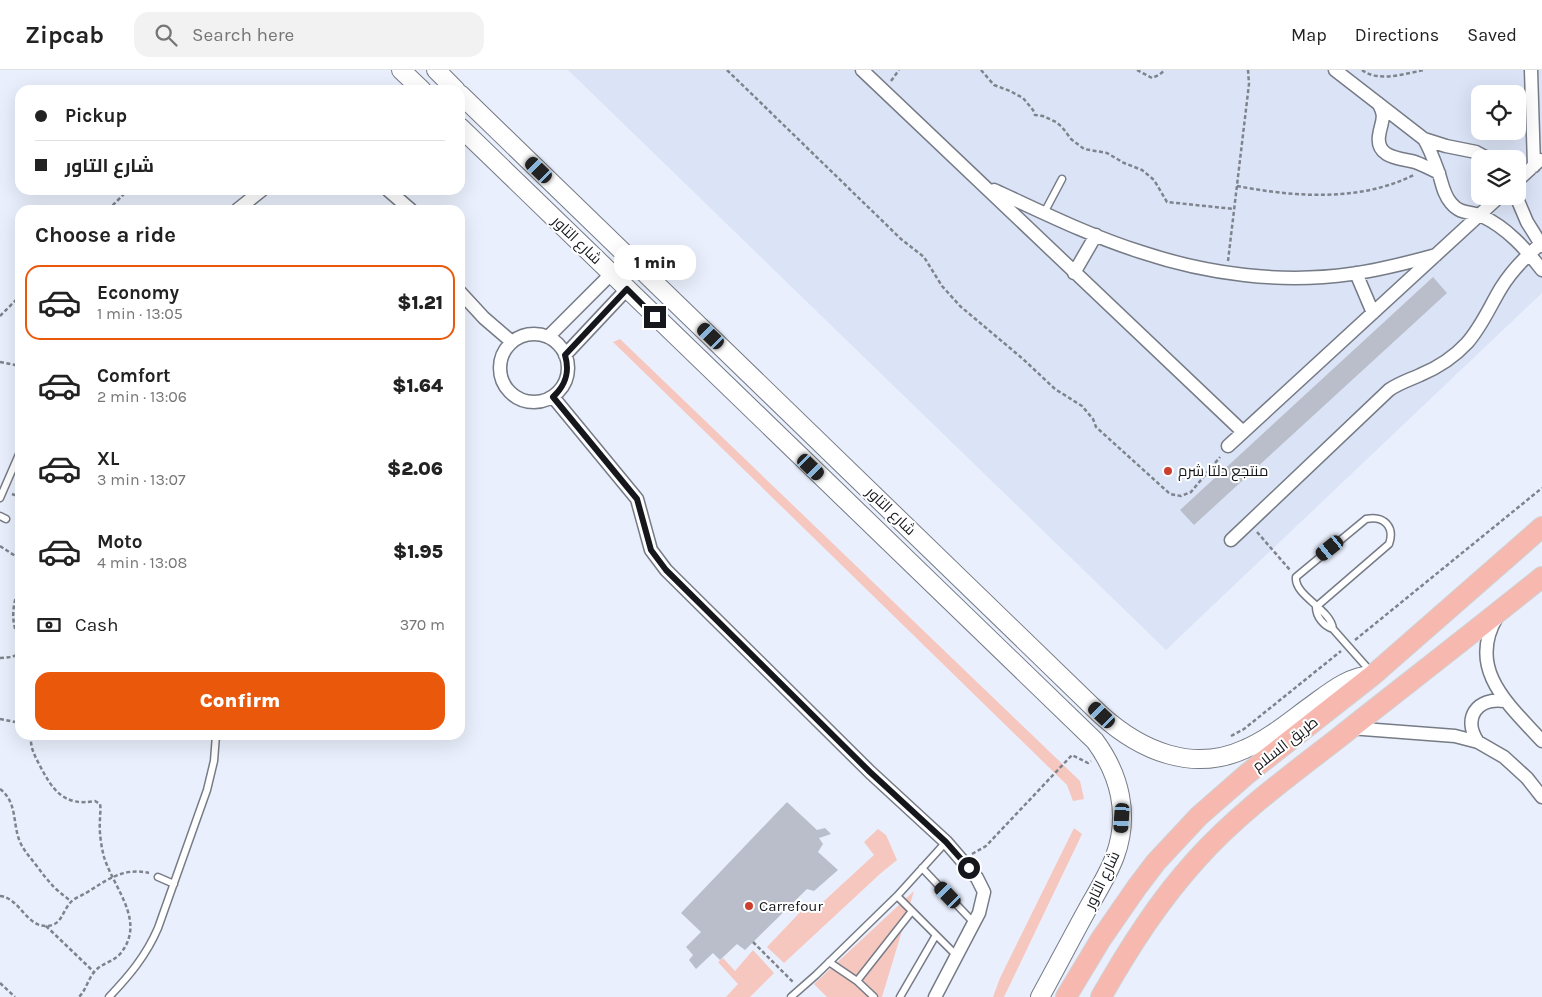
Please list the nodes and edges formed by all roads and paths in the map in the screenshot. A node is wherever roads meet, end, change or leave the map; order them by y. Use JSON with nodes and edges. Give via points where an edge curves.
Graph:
{"nodes":[{"id":1,"x":401,"y":70,"type":"edge"},
{"id":2,"x":436,"y":70,"type":"edge"},
{"id":3,"x":728,"y":70,"type":"edge"},
{"id":4,"x":862,"y":70,"type":"edge"},
{"id":5,"x":980,"y":70,"type":"edge"},
{"id":6,"x":1137,"y":70,"type":"edge"},
{"id":7,"x":1165,"y":70,"type":"edge"},
{"id":8,"x":1248,"y":70,"type":"edge"},
{"id":9,"x":1335,"y":70,"type":"edge"},
{"id":10,"x":1362,"y":70,"type":"edge"},
{"id":11,"x":1425,"y":70,"type":"edge"},
{"id":12,"x":1531,"y":70,"type":"edge"},
{"id":13,"x":417,"y":85,"type":"edge"},
{"id":14,"x":451,"y":85,"type":"edge"},
{"id":15,"x":465,"y":99,"type":"edge"},
{"id":16,"x":1377,"y":103,"type":"junction"},
{"id":17,"x":482,"y":115,"type":"junction"},
{"id":18,"x":465,"y":127,"type":"edge"},
{"id":19,"x":465,"y":132,"type":"edge"},
{"id":20,"x":1424,"y":139,"type":"junction"},
{"id":21,"x":1471,"y":151,"type":"edge"},
{"id":22,"x":1538,"y":162,"type":"edge"},
{"id":23,"x":1434,"y":170,"type":"junction"},
{"id":24,"x":1526,"y":173,"type":"edge"},
{"id":25,"x":1062,"y":179,"type":"dead end"},
{"id":26,"x":985,"y":186,"type":"junction"},
{"id":27,"x":1237,"y":186,"type":"junction"},
{"id":28,"x":123,"y":195,"type":"edge"},
{"id":29,"x":256,"y":195,"type":"edge"},
{"id":30,"x":394,"y":195,"type":"edge"},
{"id":31,"x":113,"y":205,"type":"edge"},
{"id":32,"x":243,"y":205,"type":"edge"},
{"id":33,"x":405,"y":205,"type":"edge"},
{"id":34,"x":1491,"y":205,"type":"edge"},
{"id":35,"x":1520,"y":205,"type":"edge"},
{"id":36,"x":1234,"y":209,"type":"junction"},
{"id":37,"x":1044,"y":213,"type":"junction"},
{"id":38,"x":1480,"y":215,"type":"junction"},
{"id":39,"x":1096,"y":235,"type":"junction"},
{"id":40,"x":1541,"y":244,"type":"edge"},
{"id":41,"x":1529,"y":254,"type":"junction"},
{"id":42,"x":1436,"y":255,"type":"junction"},
{"id":43,"x":1542,"y":270,"type":"edge"},
{"id":44,"x":1074,"y":273,"type":"junction"},
{"id":45,"x":1227,"y":273,"type":"junction"},
{"id":46,"x":1356,"y":273,"type":"junction"},
{"id":47,"x":612,"y":274,"type":"junction"},
{"id":48,"x":627,"y":289,"type":"junction"},
{"id":49,"x":465,"y":298,"type":"edge"},
{"id":50,"x":15,"y":301,"type":"edge"},
{"id":51,"x":1373,"y":313,"type":"junction"},
{"id":52,"x":0,"y":316,"type":"edge"},
{"id":53,"x":548,"y":337,"type":"junction"},
{"id":54,"x":512,"y":342,"type":"junction"},
{"id":55,"x":565,"y":355,"type":"junction"},
{"id":56,"x":0,"y":362,"type":"edge"},
{"id":57,"x":15,"y":365,"type":"edge"},
{"id":58,"x":553,"y":397,"type":"junction"},
{"id":59,"x":1243,"y":432,"type":"junction"},
{"id":60,"x":1228,"y":446,"type":"joint"},
{"id":61,"x":15,"y":464,"type":"edge"},
{"id":62,"x":1542,"y":488,"type":"edge"},
{"id":63,"x":0,"y":498,"type":"edge"},
{"id":64,"x":1249,"y":522,"type":"junction"},
{"id":65,"x":1542,"y":526,"type":"edge"},
{"id":66,"x":1231,"y":540,"type":"dead end"},
{"id":67,"x":0,"y":546,"type":"edge"},
{"id":68,"x":15,"y":556,"type":"edge"},
{"id":69,"x":1296,"y":576,"type":"junction"},
{"id":70,"x":1542,"y":577,"type":"edge"},
{"id":71,"x":15,"y":598,"type":"edge"},
{"id":72,"x":1316,"y":607,"type":"junction"},
{"id":73,"x":1501,"y":610,"type":"junction"},
{"id":74,"x":15,"y":625,"type":"edge"},
{"id":75,"x":1348,"y":646,"type":"junction"},
{"id":76,"x":15,"y":656,"type":"edge"},
{"id":77,"x":0,"y":658,"type":"edge"},
{"id":78,"x":1374,"y":675,"type":"junction"},
{"id":79,"x":1082,"y":696,"type":"junction"},
{"id":80,"x":1505,"y":701,"type":"junction"},
{"id":81,"x":1066,"y":713,"type":"junction"},
{"id":82,"x":0,"y":719,"type":"edge"},
{"id":83,"x":15,"y":722,"type":"edge"},
{"id":84,"x":1350,"y":728,"type":"junction"},
{"id":85,"x":1230,"y":736,"type":"dead end"},
{"id":86,"x":30,"y":740,"type":"edge"},
{"id":87,"x":216,"y":740,"type":"edge"},
{"id":88,"x":1542,"y":741,"type":"edge"},
{"id":89,"x":1478,"y":742,"type":"junction"},
{"id":90,"x":1103,"y":753,"type":"junction"},
{"id":91,"x":0,"y":789,"type":"edge"},
{"id":92,"x":1542,"y":797,"type":"edge"},
{"id":93,"x":946,"y":842,"type":"junction"},
{"id":94,"x":962,"y":860,"type":"junction"},
{"id":95,"x":922,"y":868,"type":"junction"},
{"id":96,"x":112,"y":876,"type":"junction"},
{"id":97,"x":158,"y":877,"type":"joint"},
{"id":98,"x":174,"y":884,"type":"junction"},
{"id":99,"x":0,"y":896,"type":"edge"},
{"id":100,"x":897,"y":896,"type":"junction"},
{"id":101,"x":71,"y":902,"type":"junction"},
{"id":102,"x":912,"y":911,"type":"junction"},
{"id":103,"x":974,"y":922,"type":"junction"},
{"id":104,"x":46,"y":926,"type":"junction"},
{"id":105,"x":936,"y":935,"type":"junction"},
{"id":106,"x":753,"y":942,"type":"dead end"},
{"id":107,"x":957,"y":956,"type":"junction"},
{"id":108,"x":830,"y":962,"type":"junction"},
{"id":109,"x":94,"y":972,"type":"junction"},
{"id":110,"x":857,"y":981,"type":"junction"},
{"id":111,"x":0,"y":983,"type":"edge"},
{"id":112,"x":799,"y":988,"type":"junction"},
{"id":113,"x":15,"y":997,"type":"edge"},
{"id":114,"x":79,"y":997,"type":"edge"},
{"id":115,"x":109,"y":997,"type":"edge"},
{"id":116,"x":791,"y":997,"type":"edge"},
{"id":117,"x":874,"y":997,"type":"edge"},
{"id":118,"x":900,"y":997,"type":"edge"},
{"id":119,"x":935,"y":997,"type":"edge"},
{"id":120,"x":1040,"y":997,"type":"edge"},
{"id":121,"x":1066,"y":997,"type":"edge"},
{"id":122,"x":1101,"y":997,"type":"edge"}],
"edges":[{"from":1,"to":13,"type":"main road"},
{"from":2,"to":14,"type":"main road"},
{"from":3,"to":60,"type":"path","via":[[901,239],[924,257],[942,286],[960,306],[1055,389],[1082,406],[1096,426],[1170,494],[1181,496],[1191,492]]},
{"from":4,"to":26,"type":"street"},
{"from":5,"to":36,"type":"path","via":[[994,85],[1023,98],[1035,115],[1056,122],[1077,145],[1107,152],[1142,170],[1154,180],[1167,202]]},
{"from":6,"to":7,"type":"path","via":[[1152,78]]},
{"from":8,"to":27,"type":"path"},
{"from":9,"to":16,"type":"street"},
{"from":10,"to":11,"type":"path","via":[[1377,77]]},
{"from":12,"to":22,"type":"street"},
{"from":15,"to":17,"type":"main road","name":"شارع التاور"},
{"from":16,"to":20,"type":"street"},
{"from":16,"to":23,"type":"street","via":[[1383,114],[1378,136],[1383,151],[1393,158],[1416,162]]},
{"from":17,"to":18,"type":"main road"},
{"from":17,"to":79,"type":"main road","name":"شارع التاور"},
{"from":19,"to":47,"type":"main road","name":"شارع التاور"},
{"from":20,"to":21,"type":"street"},
{"from":20,"to":23,"type":"street"},
{"from":22,"to":24,"type":"street"},
{"from":23,"to":27,"type":"path","via":[[1376,189],[1334,195]]},
{"from":23,"to":38,"type":"street","via":[[1451,203],[1463,212]]},
{"from":25,"to":37,"type":"lane"},
{"from":26,"to":37,"type":"street"},
{"from":26,"to":44,"type":"street"},
{"from":27,"to":36,"type":"path"},
{"from":28,"to":31,"type":"path"},
{"from":29,"to":32,"type":"street"},
{"from":30,"to":33,"type":"street"},
{"from":34,"to":38,"type":"street"},
{"from":35,"to":40,"type":"street"},
{"from":36,"to":45,"type":"path"},
{"from":37,"to":39,"type":"street"},
{"from":38,"to":41,"type":"street","via":[[1507,232]]},
{"from":38,"to":42,"type":"street"},
{"from":39,"to":44,"type":"street"},
{"from":39,"to":45,"type":"street","via":[[1167,260]]},
{"from":40,"to":41,"type":"street"},
{"from":41,"to":43,"type":"street"},
{"from":41,"to":64,"type":"street","via":[[1509,276],[1466,344],[1444,362],[1389,390]]},
{"from":42,"to":46,"type":"street"},
{"from":42,"to":51,"type":"street"},
{"from":44,"to":59,"type":"street"},
{"from":45,"to":46,"type":"street","via":[[1286,277]]},
{"from":46,"to":51,"type":"street"},
{"from":47,"to":48,"type":"main road","name":"شارع التاور"},
{"from":47,"to":53,"type":"street"},
{"from":48,"to":55,"type":"street"},
{"from":48,"to":81,"type":"main road","name":"شارع التاور"},
{"from":49,"to":54,"type":"street"},
{"from":50,"to":52,"type":"path"},
{"from":51,"to":59,"type":"street"},
{"from":53,"to":54,"type":"street","via":[[529,335]]},
{"from":53,"to":55,"type":"street"},
{"from":54,"to":58,"type":"street","via":[[501,361],[504,384],[525,400],[542,401]]},
{"from":55,"to":58,"type":"street","via":[[568,364],[566,381]]},
{"from":56,"to":57,"type":"path"},
{"from":58,"to":93,"type":"street","via":[[637,499],[651,550],[666,570],[864,766]]},
{"from":59,"to":60,"type":"street"},
{"from":61,"to":63,"type":"lane"},
{"from":62,"to":75,"type":"path"},
{"from":64,"to":66,"type":"street"},
{"from":64,"to":69,"type":"path"},
{"from":65,"to":78,"type":"main road","name":"طريق السلام"},
{"from":67,"to":68,"type":"path"},
{"from":69,"to":72,"type":"lane","via":[[1296,584]]},
{"from":69,"to":72,"type":"lane","via":[[1366,519],[1374,517],[1387,523],[1391,530],[1389,544]]},
{"from":70,"to":73,"type":"main road","name":"طريق السلام"},
{"from":71,"to":74,"type":"path"},
{"from":72,"to":75,"type":"lane","via":[[1318,617]]},
{"from":73,"to":80,"type":"street","via":[[1488,639],[1487,656],[1495,687]]},
{"from":73,"to":84,"type":"main road","name":"طريق السلام"},
{"from":75,"to":78,"type":"lane"},
{"from":75,"to":85,"type":"path","via":[[1244,729]]},
{"from":76,"to":77,"type":"path"},
{"from":78,"to":79,"type":"main road","name":"شارع التاور","via":[[1356,677],[1341,684],[1246,749],[1203,760],[1168,754],[1126,735]]},
{"from":78,"to":121,"type":"main road","name":"طريق السلام","via":[[1247,774],[1177,838],[1118,912]]},
{"from":79,"to":81,"type":"main road"},
{"from":80,"to":88,"type":"street"},
{"from":80,"to":89,"type":"street","via":[[1495,699],[1478,707],[1471,724],[1472,734]]},
{"from":81,"to":90,"type":"main road","name":"شارع التاور"},
{"from":82,"to":83,"type":"path"},
{"from":84,"to":89,"type":"street","via":[[1455,736]]},
{"from":84,"to":122,"type":"main road","name":"طريق السلام","via":[[1251,807],[1197,859],[1141,930]]},
{"from":86,"to":96,"type":"path","via":[[30,745],[53,789],[71,800],[100,804],[101,844]]},
{"from":87,"to":98,"type":"lane","via":[[207,790]]},
{"from":89,"to":92,"type":"street","via":[[1504,757]]},
{"from":90,"to":94,"type":"path","via":[[1088,763],[1072,755],[986,846]]},
{"from":90,"to":120,"type":"main road","name":"شارع التاور","via":[[1120,791],[1122,818],[1119,844],[1109,869]]},
{"from":91,"to":101,"type":"path","via":[[13,806],[17,834],[25,852],[50,885]]},
{"from":93,"to":94,"type":"street"},
{"from":93,"to":95,"type":"lane"},
{"from":94,"to":103,"type":"street","via":[[984,892]]},
{"from":95,"to":100,"type":"lane"},
{"from":95,"to":103,"type":"lane"},
{"from":96,"to":97,"type":"path","via":[[132,871]]},
{"from":96,"to":101,"type":"path"},
{"from":96,"to":109,"type":"path","via":[[129,911],[131,928],[126,945],[114,959]]},
{"from":97,"to":98,"type":"lane"},
{"from":98,"to":115,"type":"lane","via":[[145,955]]},
{"from":99,"to":104,"type":"path","via":[[11,899],[32,920]]},
{"from":100,"to":102,"type":"lane"},
{"from":100,"to":108,"type":"lane"},
{"from":101,"to":104,"type":"path","via":[[58,922]]},
{"from":102,"to":105,"type":"lane"},
{"from":102,"to":110,"type":"lane"},
{"from":103,"to":107,"type":"street"},
{"from":104,"to":109,"type":"path"},
{"from":105,"to":107,"type":"lane"},
{"from":105,"to":118,"type":"lane"},
{"from":106,"to":112,"type":"path"},
{"from":107,"to":119,"type":"street"},
{"from":108,"to":110,"type":"lane"},
{"from":108,"to":112,"type":"lane"},
{"from":109,"to":114,"type":"path"},
{"from":110,"to":117,"type":"lane"},
{"from":111,"to":113,"type":"path"},
{"from":112,"to":116,"type":"lane"}]}
